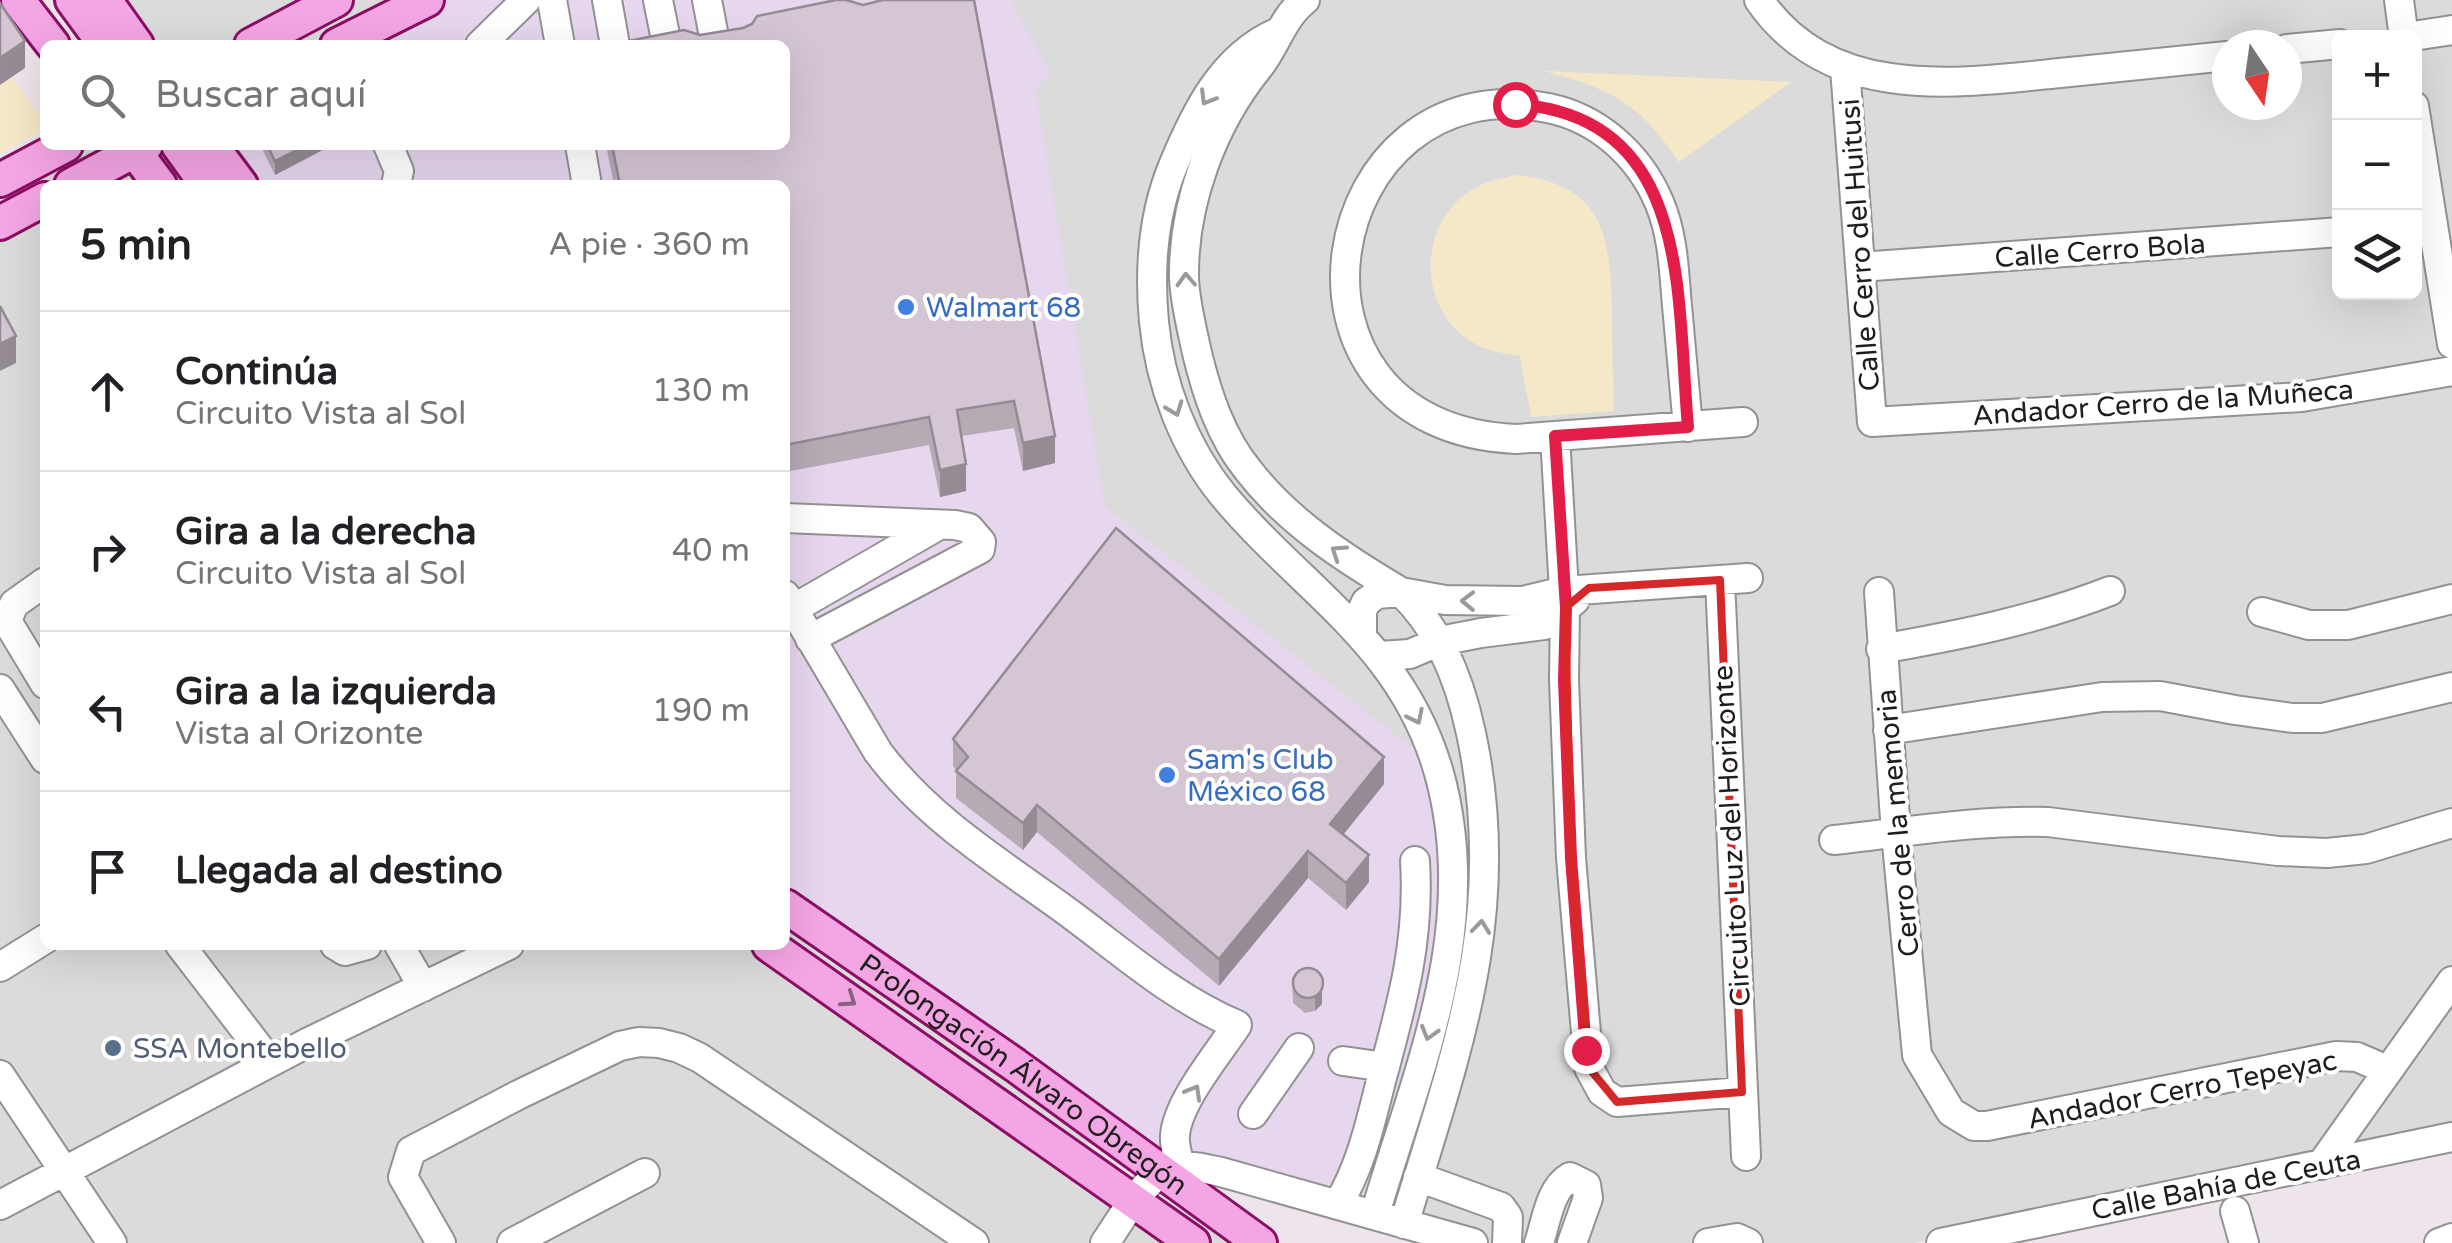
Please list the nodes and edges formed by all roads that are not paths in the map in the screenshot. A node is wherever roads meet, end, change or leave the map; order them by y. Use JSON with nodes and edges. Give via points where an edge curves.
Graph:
{"nodes":[{"id":1,"x":18,"y":0,"type":"edge"},
{"id":2,"x":44,"y":0,"type":"edge"},
{"id":3,"x":72,"y":0,"type":"edge"},
{"id":4,"x":104,"y":0,"type":"edge"},
{"id":5,"x":336,"y":0,"type":"edge"},
{"id":6,"x":427,"y":0,"type":"edge"},
{"id":7,"x":526,"y":0,"type":"edge"},
{"id":8,"x":552,"y":0,"type":"edge"},
{"id":9,"x":606,"y":0,"type":"edge"},
{"id":10,"x":658,"y":0,"type":"edge"},
{"id":11,"x":707,"y":0,"type":"edge"},
{"id":12,"x":1305,"y":0,"type":"edge"},
{"id":13,"x":1759,"y":0,"type":"edge"},
{"id":14,"x":2398,"y":0,"type":"edge"},
{"id":15,"x":2402,"y":30,"type":"edge"},
{"id":16,"x":2452,"y":30,"type":"edge"},
{"id":17,"x":1276,"y":33,"type":"junction"},
{"id":18,"x":2422,"y":34,"type":"edge"},
{"id":19,"x":49,"y":40,"type":"edge"},
{"id":20,"x":74,"y":40,"type":"edge"},
{"id":21,"x":129,"y":40,"type":"edge"},
{"id":22,"x":129,"y":40,"type":"edge"},
{"id":23,"x":260,"y":40,"type":"edge"},
{"id":24,"x":346,"y":40,"type":"edge"},
{"id":25,"x":485,"y":40,"type":"edge"},
{"id":26,"x":559,"y":40,"type":"edge"},
{"id":27,"x":614,"y":40,"type":"edge"},
{"id":28,"x":666,"y":40,"type":"edge"},
{"id":29,"x":717,"y":40,"type":"edge"},
{"id":30,"x":2332,"y":45,"type":"edge"},
{"id":31,"x":2302,"y":48,"type":"edge"},
{"id":32,"x":2212,"y":57,"type":"edge"},
{"id":33,"x":1846,"y":68,"type":"junction"},
{"id":34,"x":2415,"y":120,"type":"edge"},
{"id":35,"x":55,"y":150,"type":"edge"},
{"id":36,"x":134,"y":150,"type":"edge"},
{"id":37,"x":143,"y":150,"type":"edge"},
{"id":38,"x":145,"y":150,"type":"edge"},
{"id":39,"x":182,"y":150,"type":"edge"},
{"id":40,"x":215,"y":150,"type":"edge"},
{"id":41,"x":240,"y":150,"type":"edge"},
{"id":42,"x":390,"y":150,"type":"edge"},
{"id":43,"x":581,"y":150,"type":"edge"},
{"id":44,"x":0,"y":180,"type":"edge"},
{"id":45,"x":79,"y":180,"type":"edge"},
{"id":46,"x":158,"y":180,"type":"edge"},
{"id":47,"x":175,"y":180,"type":"edge"},
{"id":48,"x":203,"y":180,"type":"edge"},
{"id":49,"x":238,"y":180,"type":"edge"},
{"id":50,"x":242,"y":180,"type":"edge"},
{"id":51,"x":397,"y":180,"type":"edge"},
{"id":52,"x":586,"y":180,"type":"edge"},
{"id":53,"x":40,"y":201,"type":"edge"},
{"id":54,"x":0,"y":223,"type":"edge"},
{"id":55,"x":2423,"y":225,"type":"edge"},
{"id":56,"x":2332,"y":233,"type":"edge"},
{"id":57,"x":1860,"y":267,"type":"junction"},
{"id":58,"x":2452,"y":344,"type":"edge"},
{"id":59,"x":2452,"y":371,"type":"edge"},
{"id":60,"x":1742,"y":422,"type":"dead end"},
{"id":61,"x":1872,"y":422,"type":"joint"},
{"id":62,"x":1688,"y":427,"type":"junction"},
{"id":63,"x":1555,"y":436,"type":"junction"},
{"id":64,"x":790,"y":518,"type":"edge"},
{"id":65,"x":940,"y":524,"type":"junction"},
{"id":66,"x":1748,"y":578,"type":"dead end"},
{"id":67,"x":1720,"y":580,"type":"junction"},
{"id":68,"x":40,"y":591,"type":"edge"},
{"id":69,"x":2110,"y":591,"type":"dead end"},
{"id":70,"x":1402,"y":592,"type":"junction"},
{"id":71,"x":1879,"y":592,"type":"dead end"},
{"id":72,"x":1573,"y":596,"type":"junction"},
{"id":73,"x":2452,"y":599,"type":"edge"},
{"id":74,"x":790,"y":601,"type":"edge"},
{"id":75,"x":790,"y":604,"type":"edge"},
{"id":76,"x":2262,"y":612,"type":"dead end"},
{"id":77,"x":810,"y":639,"type":"junction"},
{"id":78,"x":1440,"y":642,"type":"junction"},
{"id":79,"x":1371,"y":646,"type":"junction"},
{"id":80,"x":1881,"y":650,"type":"junction"},
{"id":81,"x":40,"y":676,"type":"edge"},
{"id":82,"x":2452,"y":687,"type":"edge"},
{"id":83,"x":0,"y":690,"type":"edge"},
{"id":84,"x":1888,"y":730,"type":"junction"},
{"id":85,"x":40,"y":751,"type":"edge"},
{"id":86,"x":2452,"y":822,"type":"edge"},
{"id":87,"x":1896,"y":833,"type":"junction"},
{"id":88,"x":1834,"y":840,"type":"dead end"},
{"id":89,"x":1415,"y":861,"type":"dead end"},
{"id":90,"x":790,"y":909,"type":"edge"},
{"id":91,"x":40,"y":941,"type":"edge"},
{"id":92,"x":184,"y":950,"type":"edge"},
{"id":93,"x":402,"y":950,"type":"edge"},
{"id":94,"x":500,"y":950,"type":"edge"},
{"id":95,"x":776,"y":950,"type":"edge"},
{"id":96,"x":0,"y":967,"type":"edge"},
{"id":97,"x":2452,"y":981,"type":"edge"},
{"id":98,"x":423,"y":987,"type":"junction"},
{"id":99,"x":1299,"y":1048,"type":"dead end"},
{"id":100,"x":1343,"y":1061,"type":"dead end"},
{"id":101,"x":270,"y":1062,"type":"junction"},
{"id":102,"x":1385,"y":1067,"type":"junction"},
{"id":103,"x":2387,"y":1070,"type":"junction"},
{"id":104,"x":0,"y":1075,"type":"edge"},
{"id":105,"x":1742,"y":1092,"type":"junction"},
{"id":106,"x":1252,"y":1114,"type":"dead end"},
{"id":107,"x":1974,"y":1126,"type":"joint"},
{"id":108,"x":2452,"y":1137,"type":"edge"},
{"id":109,"x":1746,"y":1156,"type":"dead end"},
{"id":110,"x":2320,"y":1165,"type":"junction"},
{"id":111,"x":1171,"y":1169,"type":"junction"},
{"id":112,"x":64,"y":1171,"type":"junction"},
{"id":113,"x":644,"y":1173,"type":"dead end"},
{"id":114,"x":1418,"y":1177,"type":"junction"},
{"id":115,"x":1134,"y":1202,"type":"junction"},
{"id":116,"x":0,"y":1204,"type":"edge"},
{"id":117,"x":1338,"y":1204,"type":"junction"},
{"id":118,"x":2235,"y":1210,"type":"dead end"},
{"id":119,"x":1376,"y":1214,"type":"junction"},
{"id":120,"x":1404,"y":1224,"type":"junction"},
{"id":121,"x":2011,"y":1236,"type":"edge"},
{"id":122,"x":2452,"y":1238,"type":"edge"},
{"id":123,"x":112,"y":1243,"type":"edge"},
{"id":124,"x":442,"y":1243,"type":"edge"},
{"id":125,"x":512,"y":1243,"type":"edge"},
{"id":126,"x":974,"y":1243,"type":"edge"},
{"id":127,"x":1105,"y":1243,"type":"edge"},
{"id":128,"x":1193,"y":1243,"type":"edge"},
{"id":129,"x":1260,"y":1243,"type":"edge"},
{"id":130,"x":1473,"y":1243,"type":"edge"},
{"id":131,"x":1507,"y":1243,"type":"edge"},
{"id":132,"x":1539,"y":1243,"type":"edge"},
{"id":133,"x":1572,"y":1243,"type":"edge"},
{"id":134,"x":1708,"y":1243,"type":"edge"},
{"id":135,"x":1748,"y":1243,"type":"edge"},
{"id":136,"x":1941,"y":1243,"type":"edge"},
{"id":137,"x":2244,"y":1243,"type":"edge"},
{"id":138,"x":2439,"y":1243,"type":"edge"}],
"edges":[{"from":1,"to":19,"type":"main road"},
{"from":2,"to":20,"type":"main road"},
{"from":3,"to":21,"type":"main road"},
{"from":4,"to":22,"type":"main road"},
{"from":5,"to":23,"type":"main road"},
{"from":6,"to":24,"type":"main road"},
{"from":7,"to":25,"type":"street"},
{"from":8,"to":26,"type":"street"},
{"from":9,"to":27,"type":"street"},
{"from":10,"to":28,"type":"street"},
{"from":11,"to":29,"type":"street"},
{"from":12,"to":17,"type":"street"},
{"from":13,"to":33,"type":"street","via":[[1812,50]]},
{"from":14,"to":15,"type":"street"},
{"from":16,"to":18,"type":"street"},
{"from":70,"to":17,"type":"street","one_way":true,"via":[[1309,532],[1248,470],[1212,406],[1192,328],[1184,281],[1198,182],[1224,120]]},
{"from":17,"to":79,"type":"street","one_way":true,"via":[[1251,44],[1219,79],[1174,164],[1151,253],[1156,336],[1166,386],[1204,470]]},
{"from":30,"to":31,"type":"street"},
{"from":32,"to":33,"type":"street","via":[[1946,82],[1891,80]]},
{"from":33,"to":57,"type":"street","name":"Calle Cerro del Huitusi"},
{"from":34,"to":55,"type":"street"},
{"from":35,"to":44,"type":"main road"},
{"from":36,"to":45,"type":"main road"},
{"from":37,"to":46,"type":"main road"},
{"from":38,"to":47,"type":"main road"},
{"from":39,"to":48,"type":"main road"},
{"from":40,"to":49,"type":"main road"},
{"from":41,"to":50,"type":"main road"},
{"from":42,"to":51,"type":"street"},
{"from":43,"to":52,"type":"street"},
{"from":53,"to":54,"type":"main road"},
{"from":55,"to":58,"type":"street"},
{"from":56,"to":57,"type":"street","name":"Calle Cerro Bola"},
{"from":57,"to":61,"type":"street","name":"Calle Cerro del Huitusi"},
{"from":59,"to":61,"type":"street","name":"Andador Cerro de la Muñeca","via":[[2302,397]]},
{"from":60,"to":62,"type":"street"},
{"from":62,"to":63,"type":"street"},
{"from":62,"to":63,"type":"street","via":[[1670,238],[1640,166],[1598,128],[1561,110],[1474,107],[1422,130],[1373,180],[1345,247],[1348,313],[1376,373],[1428,418],[1467,435]]},
{"from":63,"to":72,"type":"street"},
{"from":64,"to":65,"type":"street"},
{"from":65,"to":74,"type":"street"},
{"from":65,"to":77,"type":"street","via":[[969,528],[980,549]]},
{"from":66,"to":67,"type":"street"},
{"from":67,"to":72,"type":"street"},
{"from":67,"to":105,"type":"street","name":"Circuito Luz del Horizonte"},
{"from":68,"to":81,"type":"street","via":[[14,604],[7,621]]},
{"from":69,"to":80,"type":"street","via":[[1982,632]]},
{"from":72,"to":70,"type":"street","one_way":true,"via":[[1523,602]]},
{"from":70,"to":78,"type":"street"},
{"from":70,"to":79,"type":"street","via":[[1366,602]]},
{"from":71,"to":80,"type":"street","name":"Cerro de la memoria"},
{"from":72,"to":78,"type":"street","via":[[1544,625]]},
{"from":72,"to":105,"type":"street","via":[[1564,680],[1589,1068],[1602,1092],[1617,1102]]},
{"from":73,"to":76,"type":"street","via":[[2348,625],[2309,625]]},
{"from":75,"to":77,"type":"street"},
{"from":111,"to":77,"type":"street","one_way":true,"via":[[1178,1122],[1237,1025],[1151,976],[932,811],[878,752]]},
{"from":78,"to":79,"type":"street","via":[[1410,654]]},
{"from":114,"to":78,"type":"street","one_way":true,"via":[[1474,978],[1486,884],[1476,756]]},
{"from":79,"to":119,"type":"street","one_way":true,"via":[[1406,696],[1438,768],[1456,876],[1446,970]]},
{"from":80,"to":84,"type":"street","name":"Cerro de la memoria"},
{"from":82,"to":84,"type":"street","via":[[2322,718],[2160,696],[2102,697]]},
{"from":83,"to":85,"type":"street"},
{"from":84,"to":87,"type":"street","name":"Cerro de la memoria"},
{"from":86,"to":87,"type":"street","via":[[2366,849],[2327,853],[2048,822]]},
{"from":87,"to":88,"type":"street"},
{"from":87,"to":107,"type":"street","name":"Cerro de la memoria","via":[[1917,1055],[1942,1103]]},
{"from":89,"to":102,"type":"street","via":[[1415,940]]},
{"from":90,"to":111,"type":"main road","name":"Prolongación Álvaro Obregón"},
{"from":91,"to":96,"type":"street"},
{"from":92,"to":101,"type":"street"},
{"from":93,"to":98,"type":"street"},
{"from":94,"to":98,"type":"street"},
{"from":95,"to":115,"type":"main road","name":"Prolongación Álvaro Obregón","one_way":true},
{"from":97,"to":103,"type":"street"},
{"from":98,"to":101,"type":"street"},
{"from":99,"to":106,"type":"street"},
{"from":100,"to":102,"type":"street"},
{"from":101,"to":112,"type":"street"},
{"from":102,"to":117,"type":"street","via":[[1360,1157]]},
{"from":103,"to":107,"type":"street","name":"Andador Cerro Tepeyac","via":[[2336,1056]]},
{"from":103,"to":110,"type":"street"},
{"from":104,"to":112,"type":"street"},
{"from":105,"to":109,"type":"street","name":"Circuito Luz del Horizonte"},
{"from":108,"to":110,"type":"street","name":"Calle Bahía de Ceuta"},
{"from":110,"to":121,"type":"street","name":"Calle Bahía de Ceuta"},
{"from":111,"to":115,"type":"street"},
{"from":111,"to":117,"type":"street","via":[[1221,1172]]},
{"from":111,"to":129,"type":"main road","name":"Prolongación Álvaro Obregón"},
{"from":112,"to":116,"type":"street"},
{"from":112,"to":123,"type":"street"},
{"from":113,"to":125,"type":"street"},
{"from":114,"to":120,"type":"street"},
{"from":114,"to":131,"type":"street","via":[[1501,1207],[1508,1217]]},
{"from":115,"to":127,"type":"street"},
{"from":115,"to":128,"type":"main road","name":"Prolongación Álvaro Obregón"},
{"from":117,"to":119,"type":"street"},
{"from":118,"to":137,"type":"street"},
{"from":119,"to":120,"type":"street"},
{"from":120,"to":130,"type":"street"},
{"from":121,"to":136,"type":"street","name":"Calle Bahía de Ceuta"},
{"from":122,"to":138,"type":"street"},
{"from":124,"to":126,"type":"street","via":[[403,1177],[411,1152],[602,1053],[639,1042],[700,1058]]},
{"from":132,"to":133,"type":"street","via":[[1556,1192],[1570,1176],[1589,1194]]},
{"from":134,"to":135,"type":"street"}]}
